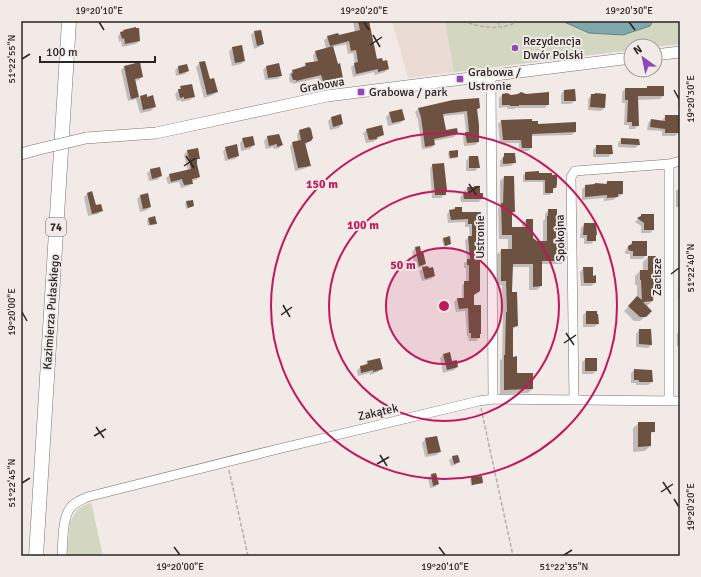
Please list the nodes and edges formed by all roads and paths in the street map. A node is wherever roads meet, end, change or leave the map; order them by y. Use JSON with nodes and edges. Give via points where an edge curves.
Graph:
{"nodes":[{"id":1,"x":69,"y":21,"type":"edge"},
{"id":2,"x":463,"y":21,"type":"edge"},
{"id":3,"x":498,"y":21,"type":"edge"},
{"id":4,"x":519,"y":21,"type":"edge"},
{"id":5,"x":499,"y":27,"type":"junction"},
{"id":6,"x":680,"y":52,"type":"edge"},
{"id":7,"x":663,"y":54,"type":"edge"},
{"id":8,"x":623,"y":59,"type":"edge"},
{"id":9,"x":491,"y":75,"type":"junction"},
{"id":10,"x":21,"y":154,"type":"edge"},
{"id":11,"x":680,"y":161,"type":"edge"},
{"id":12,"x":668,"y":164,"type":"junction"},
{"id":13,"x":493,"y":399,"type":"junction"},
{"id":14,"x":479,"y":400,"type":"junction"},
{"id":15,"x":574,"y":400,"type":"junction"},
{"id":16,"x":669,"y":401,"type":"junction"},
{"id":17,"x":680,"y":401,"type":"edge"},
{"id":18,"x":227,"y":462,"type":"junction"},
{"id":19,"x":36,"y":556,"type":"edge"},
{"id":20,"x":62,"y":556,"type":"edge"},
{"id":21,"x":248,"y":556,"type":"edge"},
{"id":22,"x":513,"y":556,"type":"edge"}],
"edges":[{"from":1,"to":19,"type":"main road","name":"Kazimierza Pułaskiego","number":"74"},
{"from":2,"to":5,"type":"path","via":[[484,28]]},
{"from":3,"to":5,"type":"path"},
{"from":4,"to":5,"type":"path"},
{"from":6,"to":7,"type":"street"},
{"from":8,"to":9,"type":"street","name":"Grabowa"},
{"from":9,"to":10,"type":"street","name":"Grabowa","bridge":true,"via":[[327,96],[148,134],[86,138]]},
{"from":9,"to":13,"type":"street","name":"Ustronie"},
{"from":11,"to":12,"type":"street"},
{"from":12,"to":15,"type":"street","name":"Spokojna","via":[[575,171],[571,177]]},
{"from":12,"to":16,"type":"street","name":"Zacisze"},
{"from":13,"to":14,"type":"street","name":"Zakątek"},
{"from":13,"to":15,"type":"street","name":"Zakątek"},
{"from":14,"to":18,"type":"street","name":"Zakątek"},
{"from":14,"to":22,"type":"path"},
{"from":15,"to":16,"type":"street","name":"Zakątek"},
{"from":16,"to":17,"type":"street","name":"Zakątek"},
{"from":18,"to":20,"type":"street","name":"Zakątek","via":[[87,497],[71,507],[68,512]]},
{"from":18,"to":21,"type":"path"}]}
